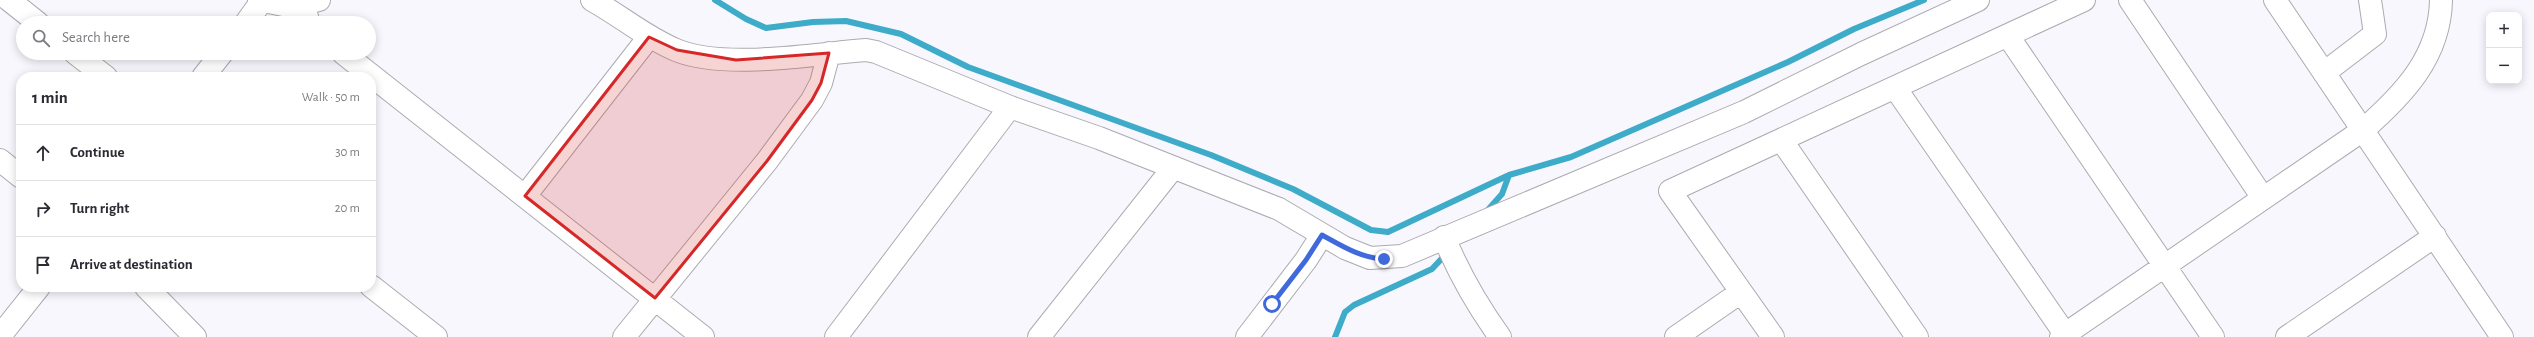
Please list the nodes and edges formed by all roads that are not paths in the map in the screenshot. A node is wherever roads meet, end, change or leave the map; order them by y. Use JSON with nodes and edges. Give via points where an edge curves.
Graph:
{"nodes":[{"id":1,"x":9,"y":0,"type":"edge"},
{"id":2,"x":592,"y":0,"type":"edge"},
{"id":3,"x":1978,"y":0,"type":"edge"},
{"id":4,"x":2084,"y":0,"type":"edge"},
{"id":5,"x":2130,"y":0,"type":"edge"},
{"id":6,"x":2275,"y":0,"type":"edge"},
{"id":7,"x":2370,"y":0,"type":"edge"},
{"id":8,"x":2441,"y":0,"type":"edge"},
{"id":9,"x":260,"y":1,"type":"edge"},
{"id":10,"x":310,"y":9,"type":"edge"},
{"id":11,"x":29,"y":16,"type":"edge"},
{"id":12,"x":250,"y":16,"type":"edge"},
{"id":13,"x":2008,"y":36,"type":"junction"},
{"id":14,"x":649,"y":37,"type":"junction"},
{"id":15,"x":829,"y":53,"type":"junction"},
{"id":16,"x":84,"y":60,"type":"edge"},
{"id":17,"x":217,"y":60,"type":"edge"},
{"id":18,"x":351,"y":60,"type":"edge"},
{"id":19,"x":100,"y":72,"type":"edge"},
{"id":20,"x":208,"y":72,"type":"edge"},
{"id":21,"x":366,"y":72,"type":"edge"},
{"id":22,"x":2324,"y":73,"type":"junction"},
{"id":23,"x":376,"y":80,"type":"edge"},
{"id":24,"x":1896,"y":89,"type":"junction"},
{"id":25,"x":1010,"y":106,"type":"junction"},
{"id":26,"x":2363,"y":130,"type":"junction"},
{"id":27,"x":1782,"y":141,"type":"junction"},
{"id":28,"x":0,"y":160,"type":"edge"},
{"id":29,"x":1173,"y":168,"type":"junction"},
{"id":30,"x":16,"y":173,"type":"edge"},
{"id":31,"x":525,"y":196,"type":"junction"},
{"id":32,"x":2263,"y":198,"type":"junction"},
{"id":33,"x":1322,"y":235,"type":"junction"},
{"id":34,"x":2435,"y":236,"type":"junction"},
{"id":35,"x":1444,"y":237,"type":"junction"},
{"id":36,"x":2163,"y":265,"type":"junction"},
{"id":37,"x":376,"y":290,"type":"edge"},
{"id":38,"x":35,"y":292,"type":"edge"},
{"id":39,"x":151,"y":292,"type":"edge"},
{"id":40,"x":1741,"y":292,"type":"junction"},
{"id":41,"x":655,"y":298,"type":"junction"},
{"id":42,"x":0,"y":336,"type":"edge"},
{"id":43,"x":2063,"y":336,"type":"edge"},
{"id":44,"x":195,"y":337,"type":"edge"},
{"id":45,"x":436,"y":337,"type":"edge"},
{"id":46,"x":624,"y":337,"type":"edge"},
{"id":47,"x":703,"y":337,"type":"edge"},
{"id":48,"x":836,"y":337,"type":"edge"},
{"id":49,"x":1039,"y":337,"type":"edge"},
{"id":50,"x":1247,"y":337,"type":"edge"},
{"id":51,"x":1500,"y":337,"type":"edge"},
{"id":52,"x":1676,"y":337,"type":"edge"},
{"id":53,"x":1773,"y":337,"type":"edge"},
{"id":54,"x":1917,"y":337,"type":"edge"},
{"id":55,"x":2213,"y":337,"type":"edge"},
{"id":56,"x":2287,"y":337,"type":"edge"},
{"id":57,"x":2502,"y":337,"type":"edge"}],
"edges":[{"from":1,"to":11,"type":"street"},
{"from":2,"to":14,"type":"street"},
{"from":3,"to":35,"type":"street","via":[[1744,112]]},
{"from":4,"to":13,"type":"street"},
{"from":5,"to":32,"type":"street"},
{"from":6,"to":22,"type":"street"},
{"from":7,"to":22,"type":"street","via":[[2375,34]]},
{"from":8,"to":26,"type":"street","via":[[2435,33],[2416,77],[2395,102]]},
{"from":9,"to":10,"type":"street"},
{"from":9,"to":12,"type":"street"},
{"from":13,"to":24,"type":"street"},
{"from":13,"to":36,"type":"street"},
{"from":14,"to":15,"type":"street","via":[[677,50],[736,60]]},
{"from":14,"to":31,"type":"street"},
{"from":15,"to":25,"type":"street","via":[[876,52]]},
{"from":15,"to":41,"type":"street","via":[[821,83],[812,100],[767,161]]},
{"from":16,"to":19,"type":"street"},
{"from":17,"to":20,"type":"street"},
{"from":18,"to":21,"type":"street"},
{"from":22,"to":26,"type":"street"},
{"from":23,"to":31,"type":"street"},
{"from":24,"to":27,"type":"street"},
{"from":24,"to":43,"type":"street"},
{"from":25,"to":29,"type":"street"},
{"from":25,"to":48,"type":"street"},
{"from":26,"to":32,"type":"street"},
{"from":26,"to":34,"type":"street"},
{"from":27,"to":40,"type":"street","via":[[1670,191]]},
{"from":27,"to":54,"type":"street"},
{"from":28,"to":30,"type":"street"},
{"from":29,"to":33,"type":"street","via":[[1279,209]]},
{"from":29,"to":49,"type":"street"},
{"from":31,"to":41,"type":"street"},
{"from":32,"to":36,"type":"street"},
{"from":33,"to":35,"type":"street","via":[[1370,258],[1384,259],[1402,256]]},
{"from":33,"to":50,"type":"street"},
{"from":34,"to":56,"type":"street"},
{"from":34,"to":57,"type":"street"},
{"from":35,"to":51,"type":"street","via":[[1457,270],[1478,307]]},
{"from":36,"to":43,"type":"street"},
{"from":36,"to":55,"type":"street"},
{"from":37,"to":45,"type":"street"},
{"from":38,"to":42,"type":"street"},
{"from":39,"to":44,"type":"street"},
{"from":40,"to":52,"type":"street"},
{"from":40,"to":53,"type":"street"},
{"from":41,"to":46,"type":"street"},
{"from":41,"to":47,"type":"street"}]}
